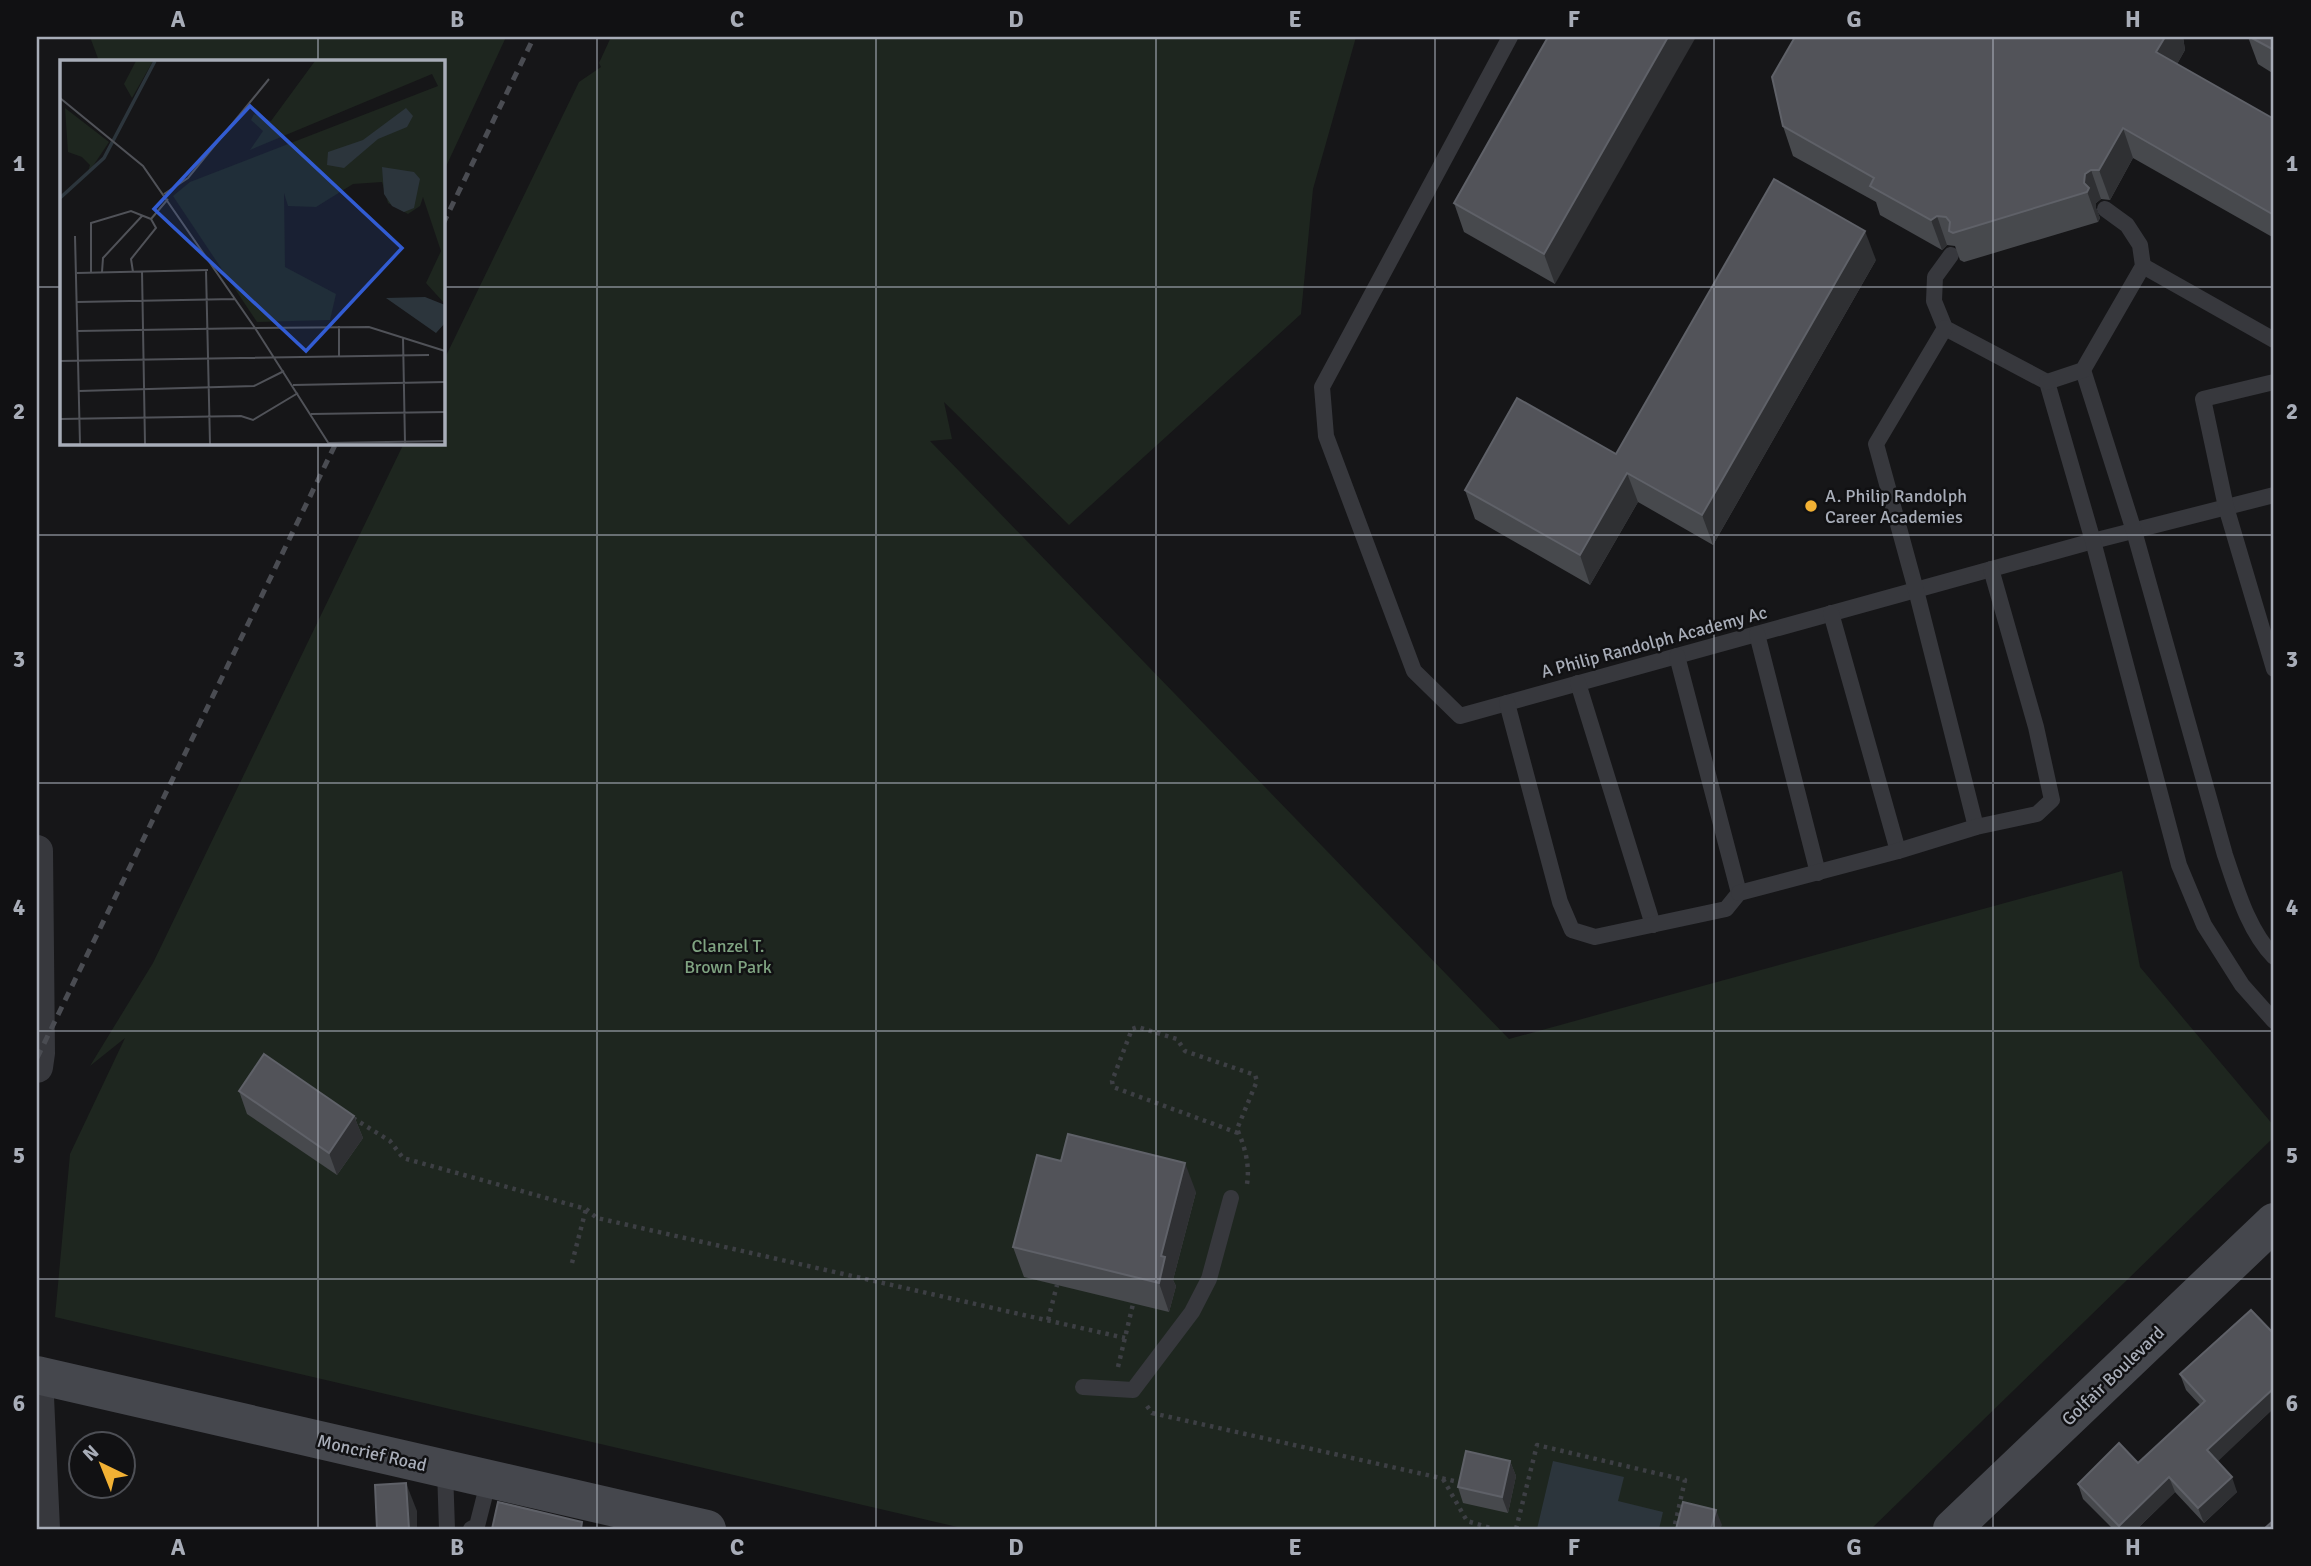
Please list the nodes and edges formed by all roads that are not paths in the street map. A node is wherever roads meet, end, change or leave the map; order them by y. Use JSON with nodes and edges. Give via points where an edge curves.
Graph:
{"nodes":[{"id":1,"x":1510,"y":37,"type":"edge"},
{"id":2,"x":2105,"y":209,"type":"dead end"},
{"id":3,"x":1951,"y":255,"type":"edge"},
{"id":4,"x":2143,"y":266,"type":"junction"},
{"id":5,"x":1945,"y":328,"type":"junction"},
{"id":6,"x":2274,"y":340,"type":"edge"},
{"id":7,"x":2083,"y":370,"type":"junction"},
{"id":8,"x":2047,"y":382,"type":"junction"},
{"id":9,"x":2274,"y":382,"type":"edge"},
{"id":10,"x":2274,"y":495,"type":"edge"},
{"id":11,"x":2227,"y":507,"type":"junction"},
{"id":12,"x":2134,"y":531,"type":"junction"},
{"id":13,"x":2093,"y":541,"type":"junction"},
{"id":14,"x":1991,"y":569,"type":"junction"},
{"id":15,"x":1916,"y":590,"type":"junction"},
{"id":16,"x":1832,"y":613,"type":"junction"},
{"id":17,"x":1757,"y":634,"type":"junction"},
{"id":18,"x":1677,"y":656,"type":"junction"},
{"id":19,"x":2274,"y":669,"type":"edge"},
{"id":20,"x":1578,"y":683,"type":"junction"},
{"id":21,"x":1507,"y":703,"type":"junction"},
{"id":22,"x":1976,"y":827,"type":"junction"},
{"id":23,"x":37,"y":851,"type":"edge"},
{"id":24,"x":1898,"y":851,"type":"junction"},
{"id":25,"x":1818,"y":873,"type":"junction"},
{"id":26,"x":1739,"y":893,"type":"junction"},
{"id":27,"x":1653,"y":925,"type":"junction"},
{"id":28,"x":2274,"y":957,"type":"edge"},
{"id":29,"x":2274,"y":1021,"type":"edge"},
{"id":30,"x":37,"y":1067,"type":"edge"},
{"id":31,"x":1230,"y":1201,"type":"road end"},
{"id":32,"x":2274,"y":1222,"type":"edge"},
{"id":33,"x":37,"y":1375,"type":"edge"},
{"id":34,"x":1083,"y":1387,"type":"dead end"},
{"id":35,"x":445,"y":1470,"type":"junction"},
{"id":36,"x":489,"y":1479,"type":"junction"},
{"id":37,"x":629,"y":1521,"type":"edge"},
{"id":38,"x":44,"y":1529,"type":"edge"},
{"id":39,"x":447,"y":1529,"type":"edge"},
{"id":40,"x":471,"y":1529,"type":"edge"},
{"id":41,"x":707,"y":1529,"type":"edge"},
{"id":42,"x":1952,"y":1529,"type":"edge"}],
"edges":[{"from":1,"to":21,"type":"lane","name":"A Philip Randolph Academy Ac","via":[[1322,387],[1326,436],[1414,671],[1460,716]]},
{"from":2,"to":4,"type":"lane","via":[[2127,225],[2140,245]]},
{"from":3,"to":5,"type":"lane","via":[[1935,277],[1934,302]]},
{"from":4,"to":6,"type":"lane"},
{"from":4,"to":7,"type":"lane"},
{"from":5,"to":8,"type":"lane"},
{"from":5,"to":15,"type":"lane","via":[[1876,444]]},
{"from":7,"to":8,"type":"lane"},
{"from":7,"to":12,"type":"lane"},
{"from":8,"to":13,"type":"lane"},
{"from":9,"to":11,"type":"lane","via":[[2203,399]]},
{"from":10,"to":11,"type":"lane"},
{"from":11,"to":12,"type":"lane"},
{"from":11,"to":19,"type":"lane"},
{"from":12,"to":13,"type":"lane","name":"A Philip Randolph Academy Ac"},
{"from":12,"to":28,"type":"lane","via":[[2240,901]]},
{"from":13,"to":14,"type":"lane","name":"A Philip Randolph Academy Ac"},
{"from":13,"to":29,"type":"lane","via":[[2179,865],[2204,925],[2242,985]]},
{"from":14,"to":15,"type":"lane","name":"A Philip Randolph Academy Ac"},
{"from":14,"to":22,"type":"lane","via":[[2052,800],[2037,814]]},
{"from":15,"to":16,"type":"lane","name":"A Philip Randolph Academy Ac"},
{"from":15,"to":22,"type":"lane"},
{"from":16,"to":17,"type":"lane","name":"A Philip Randolph Academy Ac"},
{"from":16,"to":24,"type":"lane"},
{"from":17,"to":18,"type":"lane","name":"A Philip Randolph Academy Ac"},
{"from":17,"to":25,"type":"lane"},
{"from":18,"to":20,"type":"lane","name":"A Philip Randolph Academy Ac"},
{"from":18,"to":26,"type":"lane"},
{"from":20,"to":21,"type":"lane","name":"A Philip Randolph Academy Ac"},
{"from":20,"to":27,"type":"lane"},
{"from":21,"to":27,"type":"lane","via":[[1560,902],[1572,930],[1595,937]]},
{"from":22,"to":24,"type":"lane"},
{"from":23,"to":30,"type":"street"},
{"from":24,"to":25,"type":"lane"},
{"from":25,"to":26,"type":"lane"},
{"from":26,"to":27,"type":"lane","via":[[1726,909]]},
{"from":31,"to":34,"type":"lane","via":[[1209,1279],[1192,1312],[1133,1390]]},
{"from":32,"to":42,"type":"main road","name":"Golfair Boulevard"},
{"from":33,"to":35,"type":"main road","name":"Moncrief Road"},
{"from":33,"to":38,"type":"street"},
{"from":35,"to":36,"type":"main road","name":"Moncrief Road"},
{"from":35,"to":39,"type":"lane"},
{"from":36,"to":37,"type":"main road","name":"Moncrief Road"},
{"from":36,"to":40,"type":"lane","via":[[477,1526]]},
{"from":37,"to":41,"type":"main road","name":"Moncrief Road"}]}
